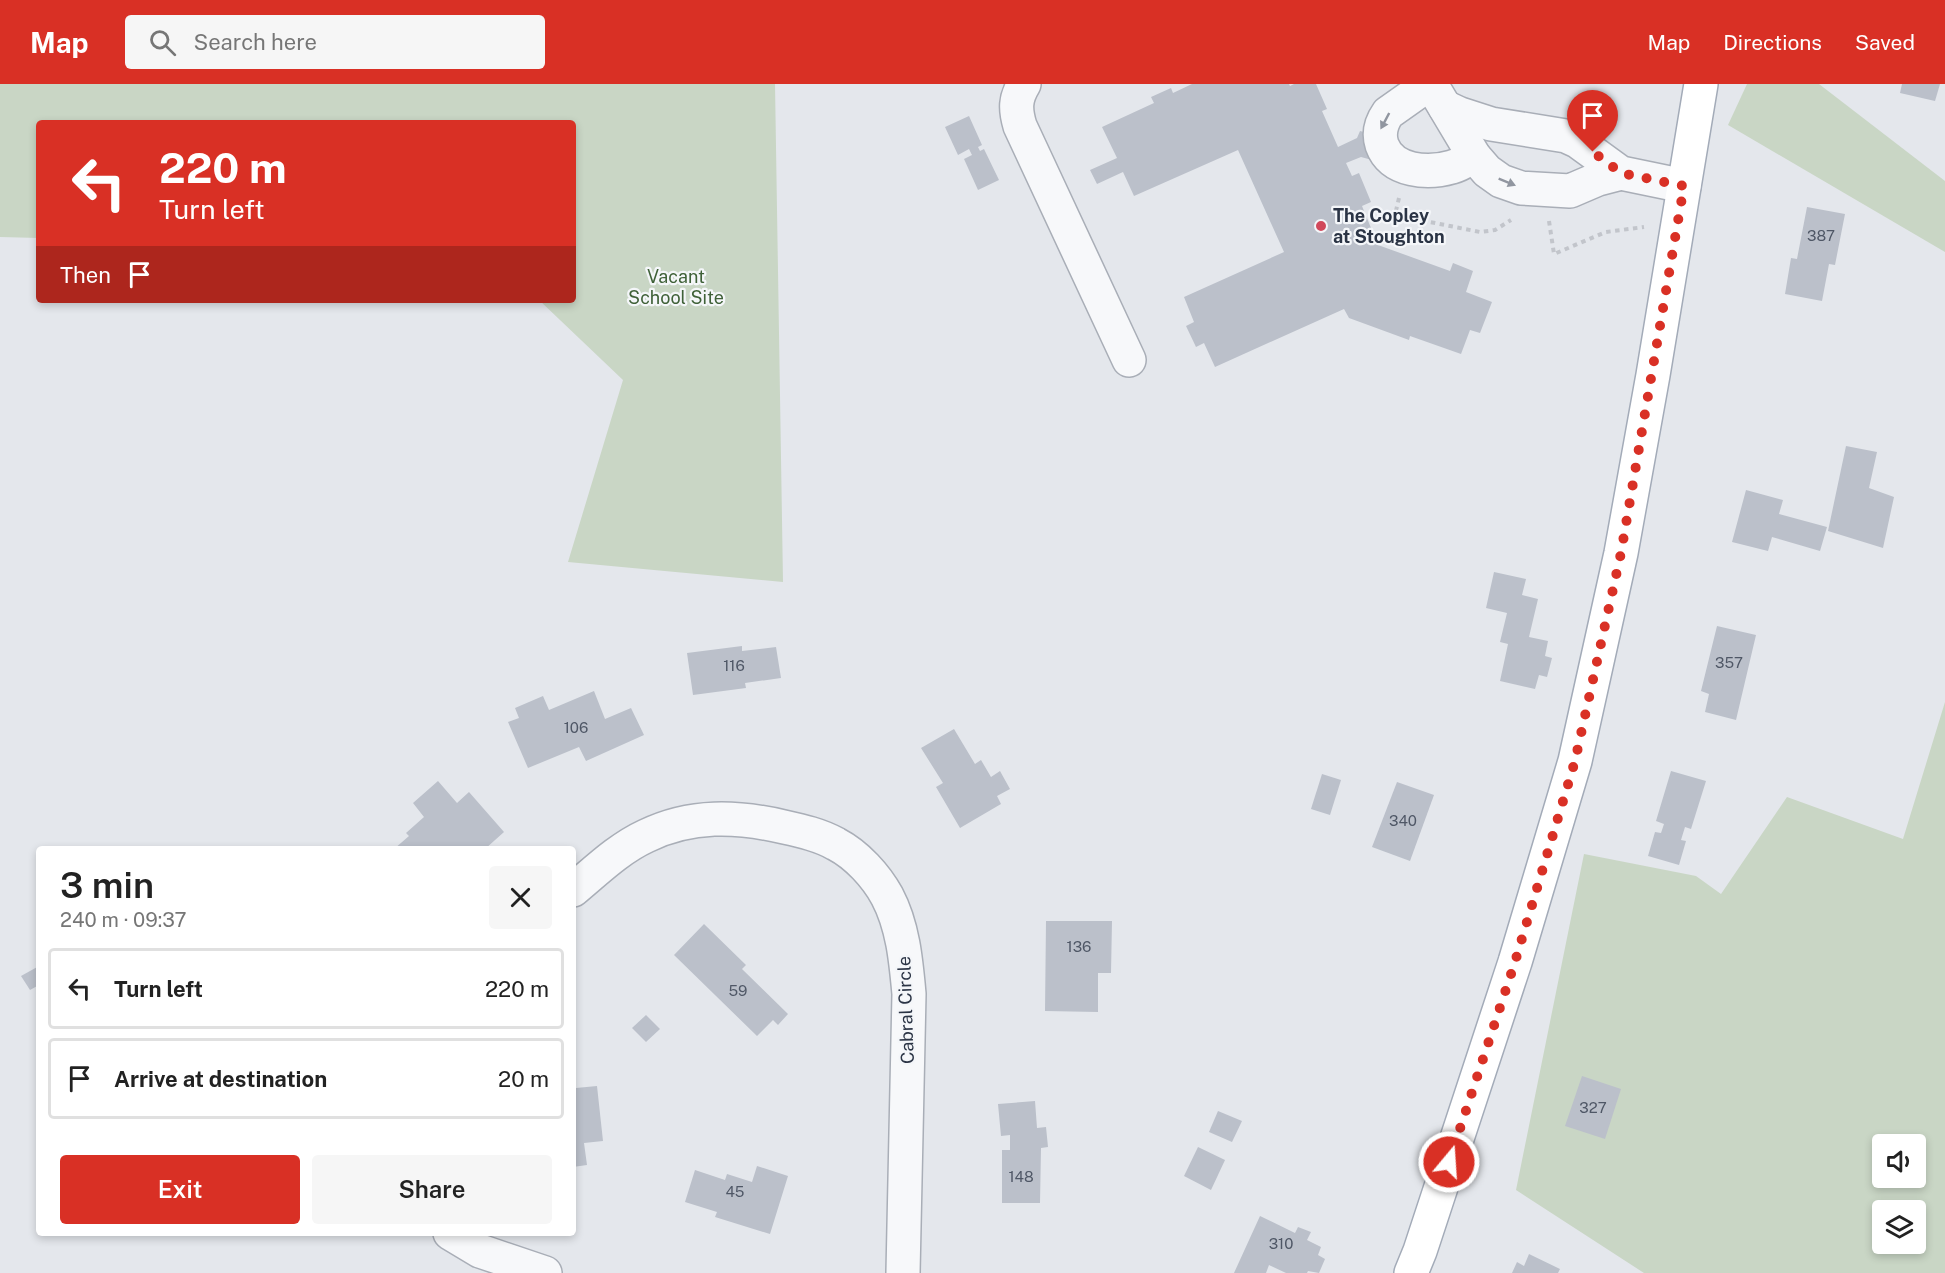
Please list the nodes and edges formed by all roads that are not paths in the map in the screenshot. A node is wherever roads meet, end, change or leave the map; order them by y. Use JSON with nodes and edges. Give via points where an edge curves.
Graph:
{"nodes":[{"id":1,"x":1024,"y":84,"type":"edge"},
{"id":2,"x":1701,"y":84,"type":"edge"},
{"id":3,"x":1435,"y":92,"type":"edge"},
{"id":4,"x":1474,"y":156,"type":"junction"},
{"id":5,"x":1621,"y":173,"type":"junction"},
{"id":6,"x":1684,"y":186,"type":"junction"},
{"id":7,"x":1129,"y":360,"type":"dead end"},
{"id":8,"x":576,"y":888,"type":"edge"},
{"id":9,"x":455,"y":1236,"type":"edge"},
{"id":10,"x":545,"y":1273,"type":"edge"},
{"id":11,"x":903,"y":1273,"type":"edge"},
{"id":12,"x":1411,"y":1273,"type":"edge"}],
"edges":[{"from":1,"to":7,"type":"street","via":[[1016,100],[1020,126]]},
{"from":2,"to":6,"type":"main road"},
{"from":3,"to":4,"type":"street"},
{"from":3,"to":4,"type":"street","one_way":true,"via":[[1384,118],[1380,136],[1387,155],[1403,166],[1437,170]]},
{"from":3,"to":5,"type":"street","via":[[1460,114],[1491,124],[1566,136]]},
{"from":4,"to":5,"type":"street","one_way":true,"via":[[1501,181],[1521,188],[1570,191]]},
{"from":5,"to":6,"type":"street"},
{"from":6,"to":12,"type":"main road","via":[[1621,553],[1575,761],[1512,973]]},
{"from":8,"to":11,"type":"street","name":"Cabral Circle","via":[[646,835],[692,821],[723,818],[811,833],[837,844],[873,876],[896,916],[909,994]]},
{"from":9,"to":10,"type":"street","via":[[480,1251]]}]}
